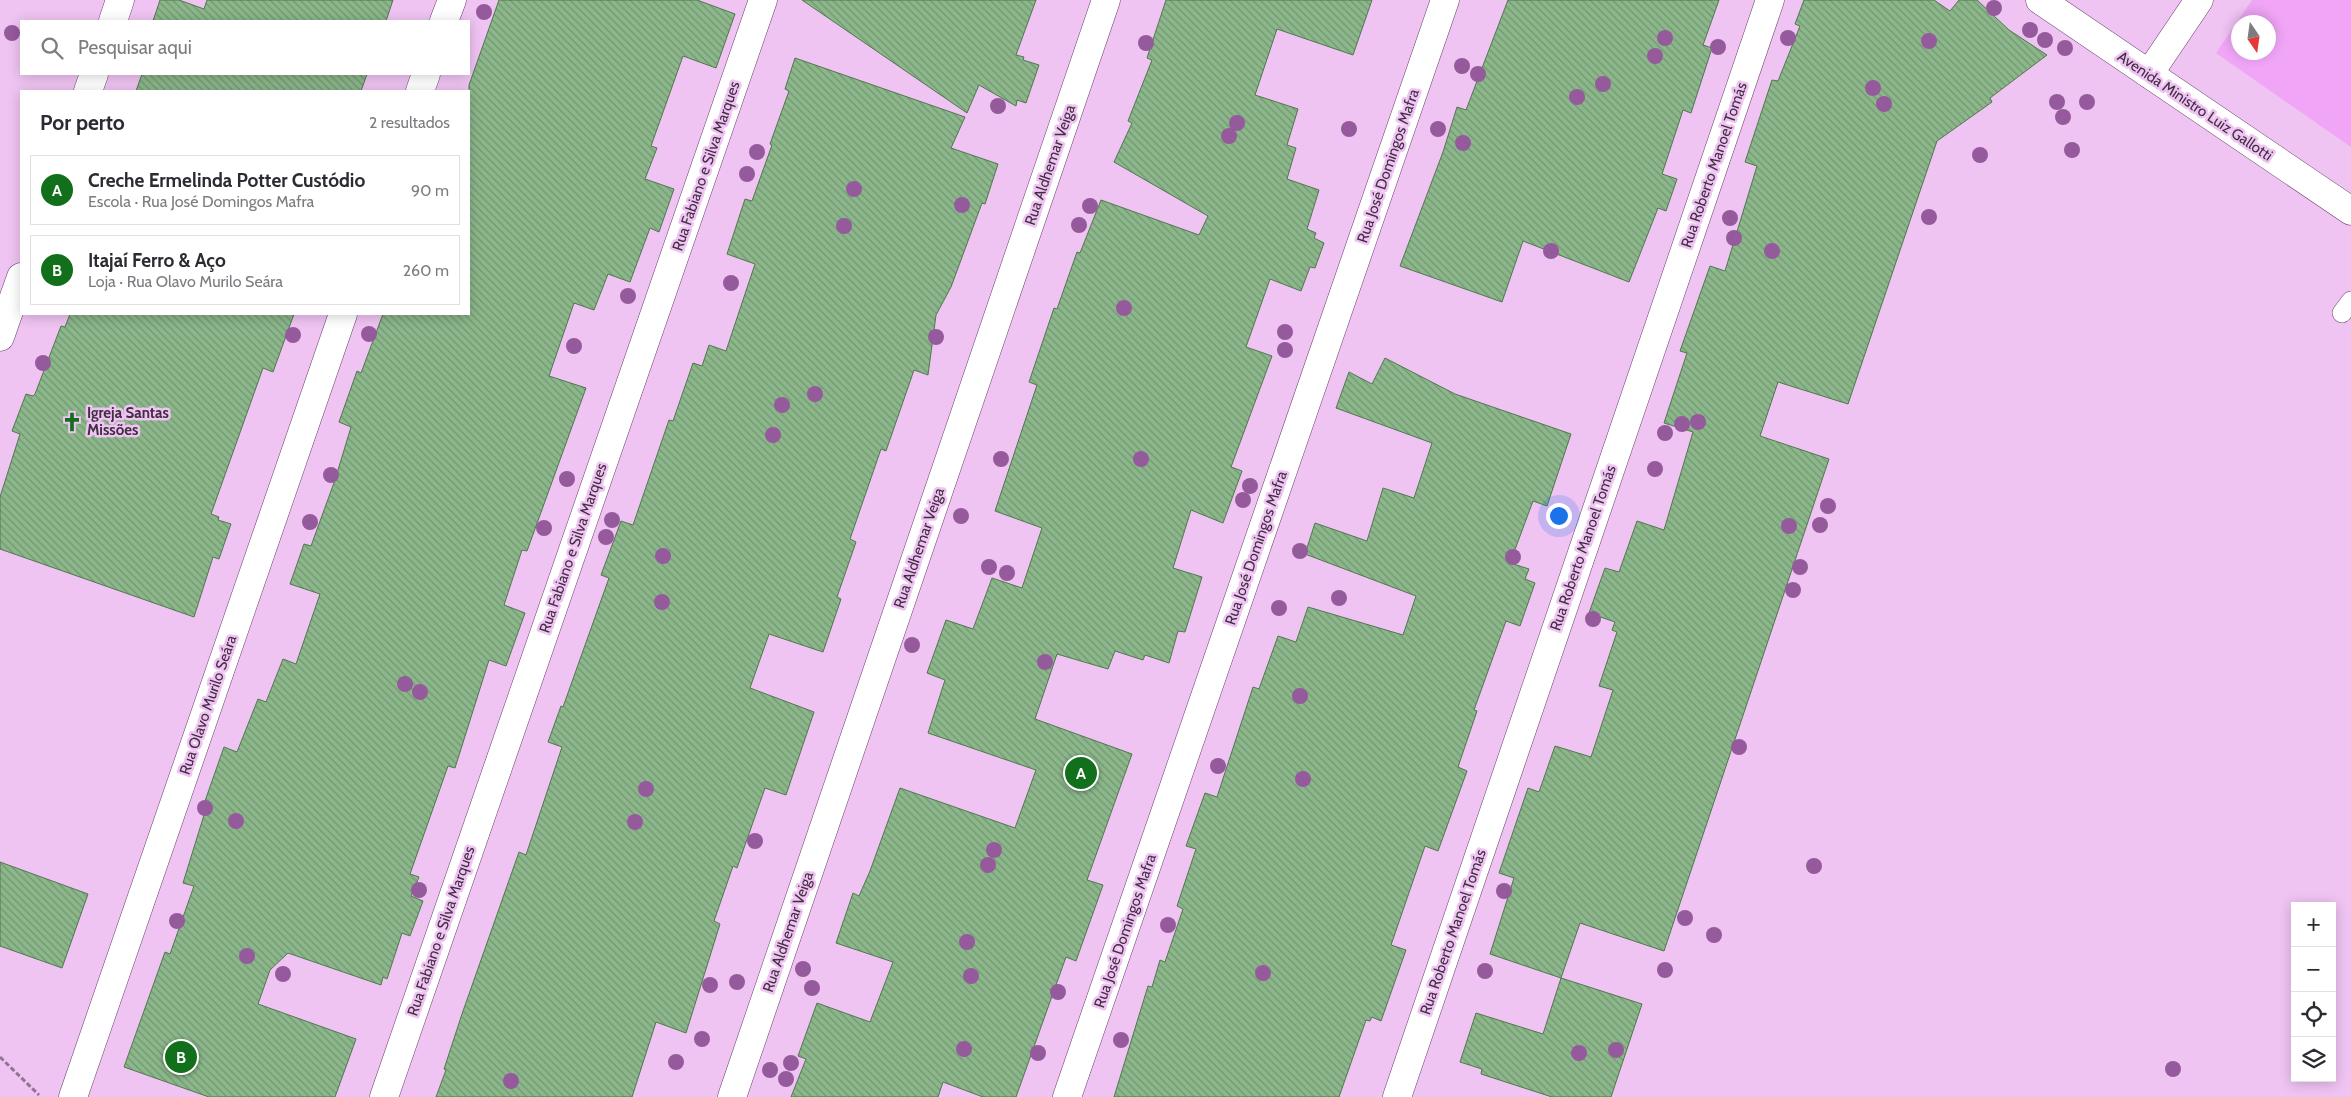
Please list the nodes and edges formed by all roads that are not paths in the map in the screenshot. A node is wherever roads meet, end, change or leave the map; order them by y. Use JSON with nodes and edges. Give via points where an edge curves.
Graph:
{"nodes":[{"id":1,"x":120,"y":0,"type":"edge"},
{"id":2,"x":452,"y":0,"type":"edge"},
{"id":3,"x":763,"y":0,"type":"edge"},
{"id":4,"x":1106,"y":0,"type":"edge"},
{"id":5,"x":1445,"y":0,"type":"edge"},
{"id":6,"x":1770,"y":0,"type":"edge"},
{"id":7,"x":2040,"y":0,"type":"edge"},
{"id":8,"x":2199,"y":0,"type":"edge"},
{"id":9,"x":113,"y":20,"type":"edge"},
{"id":10,"x":444,"y":20,"type":"edge"},
{"id":11,"x":2149,"y":74,"type":"junction"},
{"id":12,"x":94,"y":75,"type":"edge"},
{"id":13,"x":426,"y":75,"type":"edge"},
{"id":14,"x":88,"y":90,"type":"edge"},
{"id":15,"x":420,"y":90,"type":"edge"},
{"id":16,"x":2351,"y":211,"type":"edge"},
{"id":17,"x":20,"y":280,"type":"edge"},
{"id":18,"x":343,"y":315,"type":"edge"},
{"id":19,"x":0,"y":337,"type":"edge"},
{"id":20,"x":73,"y":1097,"type":"edge"},
{"id":21,"x":384,"y":1097,"type":"edge"},
{"id":22,"x":732,"y":1097,"type":"edge"},
{"id":23,"x":1068,"y":1097,"type":"edge"},
{"id":24,"x":1397,"y":1097,"type":"edge"}],
"edges":[{"from":1,"to":9,"type":"street"},
{"from":2,"to":10,"type":"street"},
{"from":3,"to":21,"type":"street","name":"Rua Fabiano e Silva Marques"},
{"from":4,"to":22,"type":"street","name":"Rua Aldhemar Veiga"},
{"from":5,"to":23,"type":"street","name":"Rua José Domingos Mafra"},
{"from":6,"to":24,"type":"street","name":"Rua Roberto Manoel Tomás"},
{"from":7,"to":11,"type":"street","name":"Avenida Ministro Luiz Gallotti"},
{"from":8,"to":11,"type":"street"},
{"from":11,"to":16,"type":"street","name":"Avenida Ministro Luiz Gallotti"},
{"from":12,"to":14,"type":"street"},
{"from":13,"to":15,"type":"street"},
{"from":17,"to":19,"type":"street"},
{"from":18,"to":20,"type":"street","name":"Rua Olavo Murilo Seára"}]}
